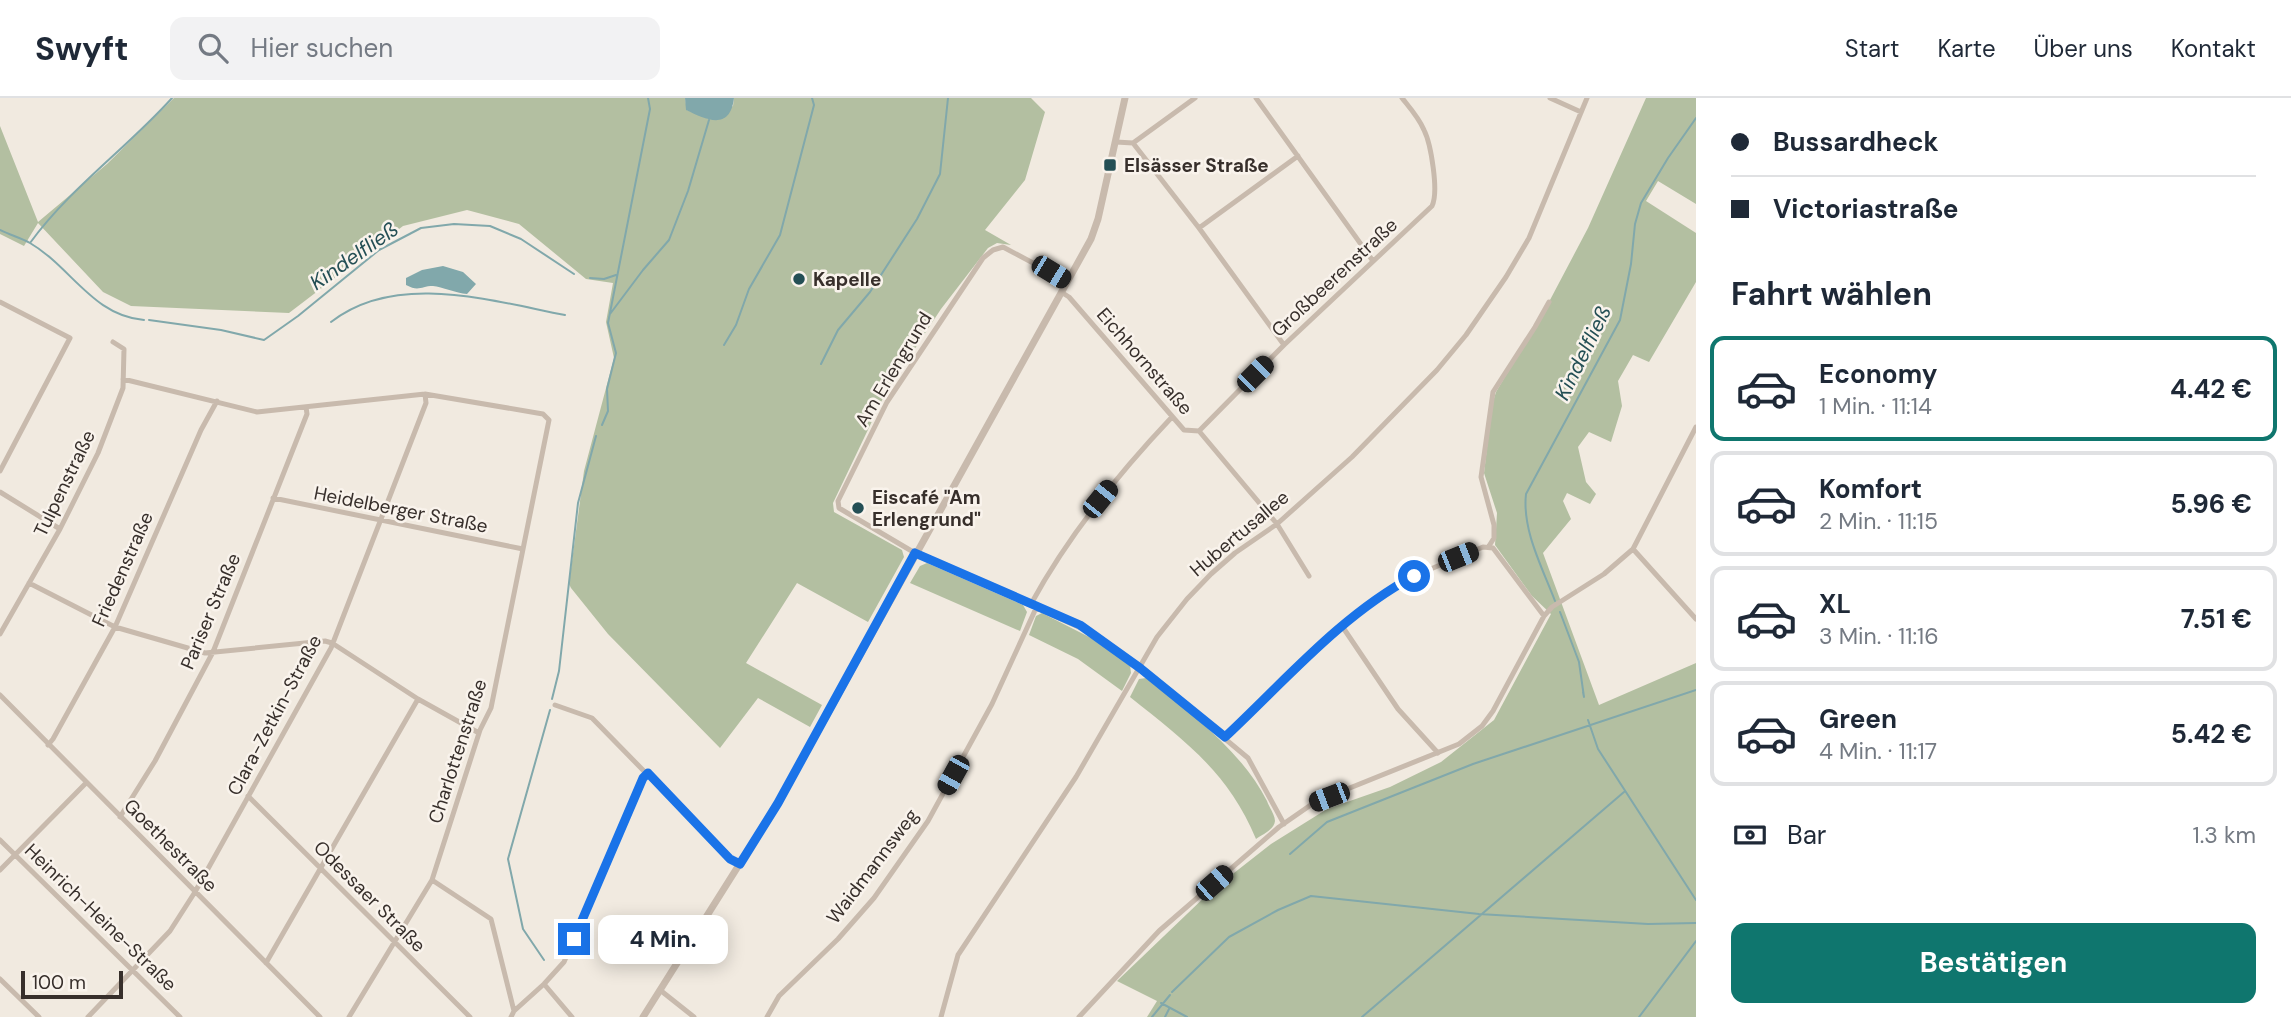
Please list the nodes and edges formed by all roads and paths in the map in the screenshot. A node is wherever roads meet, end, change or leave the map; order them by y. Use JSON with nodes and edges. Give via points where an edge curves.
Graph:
{"nodes":[{"id":1,"x":1125,"y":98,"type":"edge"},
{"id":2,"x":1195,"y":98,"type":"edge"},
{"id":3,"x":1256,"y":98,"type":"edge"},
{"id":4,"x":1402,"y":98,"type":"edge"},
{"id":5,"x":1550,"y":98,"type":"edge"},
{"id":6,"x":1587,"y":98,"type":"edge"},
{"id":7,"x":1581,"y":112,"type":"junction"},
{"id":8,"x":1116,"y":142,"type":"junction"},
{"id":9,"x":1133,"y":143,"type":"junction"},
{"id":10,"x":1298,"y":156,"type":"junction"},
{"id":11,"x":1199,"y":229,"type":"junction"},
{"id":12,"x":1373,"y":261,"type":"junction"},
{"id":13,"x":1067,"y":281,"type":"junction"},
{"id":14,"x":1060,"y":292,"type":"junction"},
{"id":15,"x":0,"y":302,"type":"edge"},
{"id":16,"x":1549,"y":302,"type":"dead end"},
{"id":17,"x":113,"y":342,"type":"dead end"},
{"id":18,"x":1284,"y":345,"type":"junction"},
{"id":19,"x":123,"y":379,"type":"junction"},
{"id":20,"x":425,"y":394,"type":"junction"},
{"id":21,"x":217,"y":401,"type":"junction"},
{"id":22,"x":306,"y":407,"type":"junction"},
{"id":23,"x":1172,"y":417,"type":"junction"},
{"id":24,"x":1696,"y":427,"type":"edge"},
{"id":25,"x":1199,"y":431,"type":"junction"},
{"id":26,"x":0,"y":471,"type":"edge"},
{"id":27,"x":0,"y":492,"type":"edge"},
{"id":28,"x":273,"y":498,"type":"junction"},
{"id":29,"x":380,"y":519,"type":"junction"},
{"id":30,"x":1277,"y":524,"type":"junction"},
{"id":31,"x":60,"y":529,"type":"junction"},
{"id":32,"x":1489,"y":546,"type":"junction"},
{"id":33,"x":523,"y":549,"type":"junction"},
{"id":34,"x":1633,"y":549,"type":"junction"},
{"id":35,"x":915,"y":553,"type":"junction"},
{"id":36,"x":1309,"y":576,"type":"dead end"},
{"id":37,"x":29,"y":583,"type":"junction"},
{"id":38,"x":1034,"y":605,"type":"junction"},
{"id":39,"x":1544,"y":616,"type":"junction"},
{"id":40,"x":1696,"y":619,"type":"edge"},
{"id":41,"x":1342,"y":626,"type":"junction"},
{"id":42,"x":115,"y":627,"type":"junction"},
{"id":43,"x":0,"y":634,"type":"edge"},
{"id":44,"x":332,"y":643,"type":"junction"},
{"id":45,"x":213,"y":652,"type":"junction"},
{"id":46,"x":1140,"y":668,"type":"junction"},
{"id":47,"x":0,"y":695,"type":"edge"},
{"id":48,"x":418,"y":699,"type":"junction"},
{"id":49,"x":555,"y":705,"type":"dead end"},
{"id":50,"x":479,"y":733,"type":"junction"},
{"id":51,"x":1225,"y":737,"type":"junction"},
{"id":52,"x":48,"y":745,"type":"junction"},
{"id":53,"x":1438,"y":753,"type":"junction"},
{"id":54,"x":648,"y":773,"type":"junction"},
{"id":55,"x":86,"y":783,"type":"junction"},
{"id":56,"x":248,"y":796,"type":"junction"},
{"id":57,"x":120,"y":817,"type":"junction"},
{"id":58,"x":1284,"y":824,"type":"junction"},
{"id":59,"x":0,"y":840,"type":"edge"},
{"id":60,"x":15,"y":855,"type":"junction"},
{"id":61,"x":740,"y":864,"type":"junction"},
{"id":62,"x":319,"y":869,"type":"junction"},
{"id":63,"x":0,"y":870,"type":"edge"},
{"id":64,"x":432,"y":880,"type":"junction"},
{"id":65,"x":195,"y":892,"type":"junction"},
{"id":66,"x":394,"y":943,"type":"junction"},
{"id":67,"x":266,"y":963,"type":"junction"},
{"id":68,"x":133,"y":971,"type":"junction"},
{"id":69,"x":0,"y":979,"type":"edge"},
{"id":70,"x":544,"y":984,"type":"junction"},
{"id":71,"x":660,"y":990,"type":"junction"},
{"id":72,"x":512,"y":1014,"type":"edge"},
{"id":73,"x":39,"y":1017,"type":"edge"},
{"id":74,"x":88,"y":1017,"type":"edge"},
{"id":75,"x":180,"y":1017,"type":"edge"},
{"id":76,"x":320,"y":1017,"type":"edge"},
{"id":77,"x":349,"y":1017,"type":"edge"},
{"id":78,"x":470,"y":1017,"type":"edge"},
{"id":79,"x":572,"y":1017,"type":"edge"},
{"id":80,"x":643,"y":1017,"type":"edge"},
{"id":81,"x":694,"y":1017,"type":"edge"},
{"id":82,"x":767,"y":1017,"type":"edge"},
{"id":83,"x":942,"y":1017,"type":"edge"},
{"id":84,"x":1079,"y":1017,"type":"edge"}],
"edges":[{"from":1,"to":8,"type":"street"},
{"from":2,"to":9,"type":"street"},
{"from":3,"to":10,"type":"street"},
{"from":4,"to":12,"type":"street","name":"Großbeerenstraße","via":[[1427,139],[1436,194],[1432,206]]},
{"from":5,"to":7,"type":"street"},
{"from":6,"to":7,"type":"street","name":"Hubertusallee"},
{"from":7,"to":30,"type":"street","name":"Hubertusallee","via":[[1529,238],[1465,335],[1352,457]]},
{"from":8,"to":9,"type":"street"},
{"from":8,"to":13,"type":"street","via":[[1095,229]]},
{"from":9,"to":11,"type":"street"},
{"from":10,"to":11,"type":"street"},
{"from":10,"to":12,"type":"street"},
{"from":11,"to":18,"type":"street"},
{"from":12,"to":18,"type":"street","name":"Großbeerenstraße"},
{"from":13,"to":14,"type":"street"},
{"from":13,"to":35,"type":"street","name":"Am Erlengrund","via":[[1003,247],[993,250],[983,258],[887,402],[838,505],[849,516]]},
{"from":14,"to":23,"type":"street","name":"Eichhornstraße"},
{"from":14,"to":35,"type":"street"},
{"from":15,"to":26,"type":"street","via":[[69,338]]},
{"from":16,"to":32,"type":"street","via":[[1493,392],[1481,477],[1494,525]]},
{"from":17,"to":19,"type":"street","name":"Tulpenstraße","via":[[124,349]]},
{"from":18,"to":25,"type":"street","name":"Großbeerenstraße"},
{"from":19,"to":21,"type":"street"},
{"from":19,"to":31,"type":"street","name":"Tulpenstraße","via":[[99,453]]},
{"from":20,"to":22,"type":"street"},
{"from":20,"to":29,"type":"street","name":"Clara-Zetkin-Straße","via":[[426,403]]},
{"from":20,"to":33,"type":"street","name":"Charlottenstraße","via":[[543,414],[550,421]]},
{"from":21,"to":22,"type":"street","via":[[257,412]]},
{"from":21,"to":42,"type":"street","name":"Friedenstraße"},
{"from":22,"to":28,"type":"street","name":"Pariser Straße"},
{"from":23,"to":25,"type":"street","name":"Eichhornstraße","via":[[1184,430]]},
{"from":23,"to":38,"type":"street","name":"Waidmannsweg","via":[[1084,518],[1048,572]]},
{"from":24,"to":34,"type":"street"},
{"from":25,"to":30,"type":"street","name":"Eichhornstraße"},
{"from":27,"to":31,"type":"street"},
{"from":28,"to":29,"type":"street","name":"Heidelberger Straße"},
{"from":28,"to":45,"type":"street","name":"Pariser Straße"},
{"from":29,"to":33,"type":"street","name":"Heidelberger Straße"},
{"from":29,"to":44,"type":"street","name":"Clara-Zetkin-Straße"},
{"from":30,"to":36,"type":"street","name":"Eichhornstraße"},
{"from":30,"to":46,"type":"street","name":"Hubertusallee","via":[[1235,553],[1195,590],[1157,637]]},
{"from":31,"to":37,"type":"street","name":"Tulpenstraße"},
{"from":32,"to":39,"type":"street"},
{"from":32,"to":41,"type":"street","via":[[1405,580]]},
{"from":33,"to":50,"type":"street","name":"Charlottenstraße","via":[[491,708]]},
{"from":34,"to":39,"type":"street"},
{"from":34,"to":40,"type":"street"},
{"from":35,"to":38,"type":"street"},
{"from":35,"to":61,"type":"street"},
{"from":37,"to":42,"type":"street"},
{"from":37,"to":43,"type":"street","name":"Tulpenstraße"},
{"from":38,"to":46,"type":"street","via":[[1080,625]]},
{"from":38,"to":82,"type":"street","name":"Waidmannsweg","via":[[992,704],[928,821],[874,898],[779,996]]},
{"from":39,"to":53,"type":"street","via":[[1488,720],[1460,744]]},
{"from":41,"to":51,"type":"street"},
{"from":41,"to":53,"type":"street","via":[[1398,709]]},
{"from":42,"to":45,"type":"street"},
{"from":42,"to":52,"type":"street","name":"Friedenstraße"},
{"from":44,"to":45,"type":"street"},
{"from":44,"to":48,"type":"street"},
{"from":44,"to":56,"type":"street","name":"Clara-Zetkin-Straße"},
{"from":45,"to":57,"type":"street","name":"Pariser Straße"},
{"from":46,"to":51,"type":"street"},
{"from":46,"to":83,"type":"street","name":"Hubertusallee","via":[[1076,777],[958,955]]},
{"from":47,"to":52,"type":"street","name":"Goethestraße"},
{"from":48,"to":50,"type":"street"},
{"from":48,"to":62,"type":"street"},
{"from":49,"to":54,"type":"street","via":[[592,718]]},
{"from":50,"to":64,"type":"street","name":"Charlottenstraße"},
{"from":51,"to":58,"type":"street","via":[[1248,758]]},
{"from":52,"to":55,"type":"street","name":"Goethestraße"},
{"from":53,"to":58,"type":"street","via":[[1315,803]]},
{"from":54,"to":61,"type":"street"},
{"from":54,"to":70,"type":"street","via":[[564,962]]},
{"from":55,"to":57,"type":"street","name":"Goethestraße"},
{"from":55,"to":60,"type":"street"},
{"from":56,"to":62,"type":"street","name":"Odessaer Straße"},
{"from":56,"to":65,"type":"street","name":"Clara-Zetkin-Straße"},
{"from":57,"to":65,"type":"street","name":"Goethestraße"},
{"from":58,"to":84,"type":"street","via":[[1159,931]]},
{"from":59,"to":60,"type":"street","name":"Heinrich-Heine-Straße"},
{"from":60,"to":63,"type":"street"},
{"from":60,"to":68,"type":"street","name":"Heinrich-Heine-Straße"},
{"from":61,"to":71,"type":"street"},
{"from":62,"to":66,"type":"street","name":"Odessaer Straße"},
{"from":62,"to":67,"type":"street"},
{"from":64,"to":66,"type":"street","name":"Charlottenstraße"},
{"from":64,"to":72,"type":"street","via":[[491,919]]},
{"from":65,"to":67,"type":"street","name":"Goethestraße"},
{"from":65,"to":68,"type":"street","name":"Clara-Zetkin-Straße","via":[[170,931]]},
{"from":66,"to":77,"type":"street","name":"Charlottenstraße"},
{"from":66,"to":78,"type":"street","name":"Odessaer Straße"},
{"from":67,"to":76,"type":"street","name":"Goethestraße"},
{"from":68,"to":74,"type":"street","name":"Clara-Zetkin-Straße"},
{"from":68,"to":75,"type":"street","name":"Heinrich-Heine-Straße"},
{"from":69,"to":73,"type":"street"},
{"from":70,"to":72,"type":"street"},
{"from":70,"to":79,"type":"street"},
{"from":71,"to":80,"type":"street"},
{"from":71,"to":81,"type":"street"}]}
